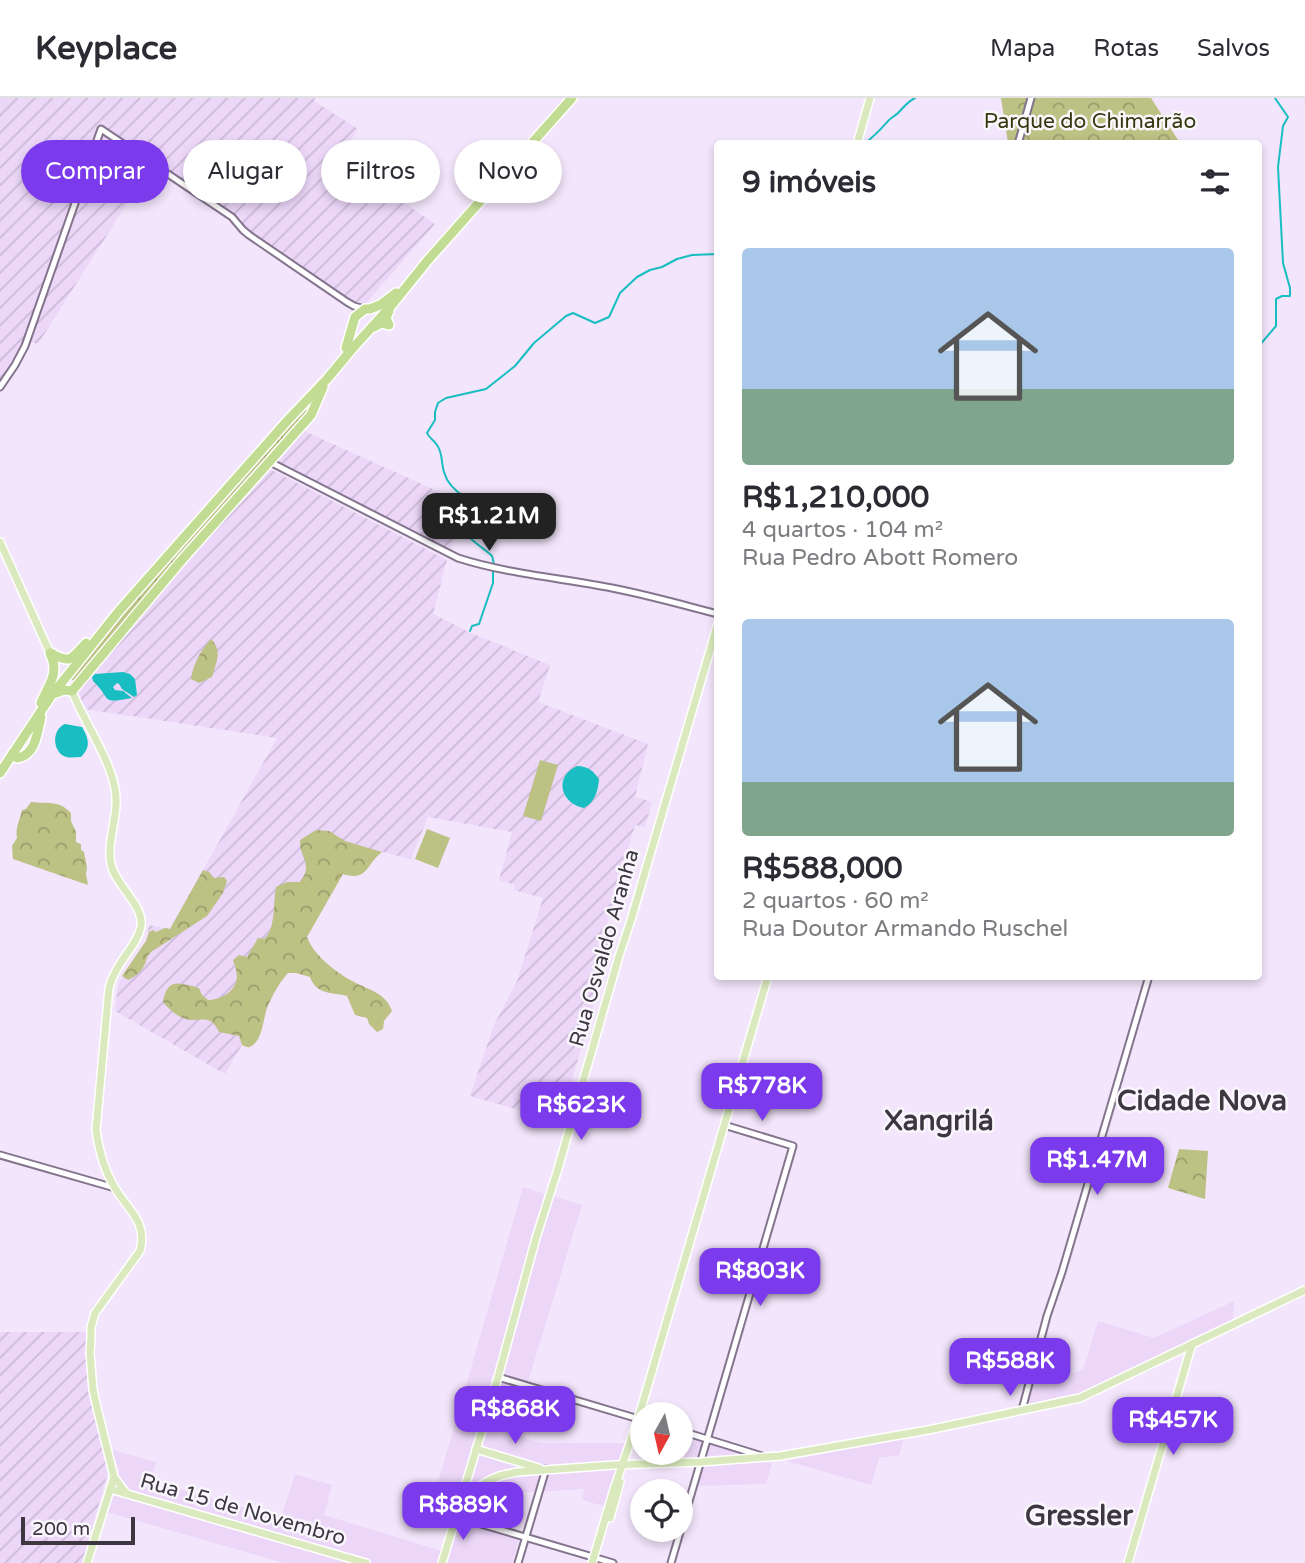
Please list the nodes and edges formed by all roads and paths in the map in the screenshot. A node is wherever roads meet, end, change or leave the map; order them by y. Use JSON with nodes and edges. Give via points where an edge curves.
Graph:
{"nodes":[{"id":1,"x":572,"y":98,"type":"edge"},
{"id":2,"x":870,"y":98,"type":"edge"},
{"id":3,"x":1031,"y":98,"type":"edge"},
{"id":4,"x":858,"y":140,"type":"edge"},
{"id":5,"x":1019,"y":140,"type":"edge"},
{"id":6,"x":428,"y":260,"type":"junction"},
{"id":7,"x":347,"y":302,"type":"junction"},
{"id":8,"x":355,"y":317,"type":"junction"},
{"id":9,"x":370,"y":318,"type":"junction"},
{"id":10,"x":346,"y":348,"type":"junction"},
{"id":11,"x":327,"y":379,"type":"junction"},
{"id":12,"x":0,"y":387,"type":"edge"},
{"id":13,"x":270,"y":462,"type":"junction"},
{"id":14,"x":0,"y":542,"type":"edge"},
{"id":15,"x":714,"y":613,"type":"edge"},
{"id":16,"x":714,"y":637,"type":"edge"},
{"id":17,"x":86,"y":643,"type":"junction"},
{"id":18,"x":50,"y":653,"type":"junction"},
{"id":19,"x":72,"y":669,"type":"junction"},
{"id":20,"x":72,"y":691,"type":"junction"},
{"id":21,"x":51,"y":696,"type":"junction"},
{"id":22,"x":42,"y":706,"type":"junction"},
{"id":23,"x":16,"y":740,"type":"junction"},
{"id":24,"x":13,"y":753,"type":"junction"},
{"id":25,"x":0,"y":766,"type":"edge"},
{"id":26,"x":0,"y":773,"type":"edge"},
{"id":27,"x":767,"y":980,"type":"edge"},
{"id":28,"x":1148,"y":980,"type":"edge"},
{"id":29,"x":724,"y":1125,"type":"junction"},
{"id":30,"x":0,"y":1155,"type":"edge"},
{"id":31,"x":115,"y":1188,"type":"junction"},
{"id":32,"x":1305,"y":1290,"type":"edge"},
{"id":33,"x":1192,"y":1344,"type":"junction"},
{"id":34,"x":498,"y":1377,"type":"junction"},
{"id":35,"x":645,"y":1402,"type":"edge"},
{"id":36,"x":1022,"y":1410,"type":"junction"},
{"id":37,"x":630,"y":1416,"type":"edge"},
{"id":38,"x":693,"y":1435,"type":"edge"},
{"id":39,"x":707,"y":1439,"type":"junction"},
{"id":40,"x":630,"y":1445,"type":"edge"},
{"id":41,"x":476,"y":1449,"type":"junction"},
{"id":42,"x":768,"y":1458,"type":"junction"},
{"id":43,"x":701,"y":1462,"type":"junction"},
{"id":44,"x":623,"y":1464,"type":"junction"},
{"id":45,"x":546,"y":1469,"type":"junction"},
{"id":46,"x":114,"y":1477,"type":"junction"},
{"id":47,"x":110,"y":1489,"type":"junction"},
{"id":48,"x":126,"y":1493,"type":"junction"},
{"id":49,"x":467,"y":1495,"type":"junction"},
{"id":50,"x":457,"y":1515,"type":"junction"},
{"id":51,"x":526,"y":1538,"type":"junction"},
{"id":52,"x":595,"y":1560,"type":"edge"},
{"id":53,"x":87,"y":1563,"type":"edge"},
{"id":54,"x":366,"y":1563,"type":"edge"},
{"id":55,"x":442,"y":1563,"type":"edge"},
{"id":56,"x":518,"y":1563,"type":"edge"},
{"id":57,"x":612,"y":1563,"type":"edge"},
{"id":58,"x":671,"y":1563,"type":"edge"},
{"id":59,"x":1128,"y":1563,"type":"edge"}],
"edges":[{"from":1,"to":6,"type":"highway"},
{"from":2,"to":4,"type":"main road"},
{"from":3,"to":5,"type":"street"},
{"from":6,"to":9,"type":"highway"},
{"from":6,"to":9,"type":"highway","via":[[391,306],[386,318],[389,324]]},
{"from":7,"to":8,"type":"street"},
{"from":7,"to":9,"type":"street"},
{"from":7,"to":12,"type":"street","via":[[101,129],[24,346]]},
{"from":8,"to":9,"type":"highway"},
{"from":8,"to":10,"type":"highway"},
{"from":9,"to":10,"type":"highway"},
{"from":9,"to":11,"type":"highway"},
{"from":10,"to":17,"type":"highway"},
{"from":11,"to":13,"type":"highway","via":[[311,415]]},
{"from":11,"to":19,"type":"highway"},
{"from":13,"to":15,"type":"street","via":[[458,558]]},
{"from":13,"to":20,"type":"highway"},
{"from":14,"to":18,"type":"main road"},
{"from":16,"to":34,"type":"main road","name":"Rua Osvaldo Aranha"},
{"from":17,"to":18,"type":"highway","via":[[68,659]]},
{"from":17,"to":22,"type":"highway"},
{"from":18,"to":22,"type":"highway","via":[[54,670]]},
{"from":19,"to":20,"type":"highway"},
{"from":19,"to":21,"type":"highway"},
{"from":20,"to":21,"type":"highway"},
{"from":20,"to":31,"type":"main road","via":[[111,773],[116,792],[111,864],[141,920],[138,936],[114,973],[110,988],[97,1108],[98,1147]]},
{"from":21,"to":22,"type":"highway"},
{"from":22,"to":23,"type":"highway"},
{"from":22,"to":24,"type":"highway"},
{"from":23,"to":24,"type":"highway"},
{"from":23,"to":25,"type":"highway"},
{"from":24,"to":26,"type":"highway"},
{"from":27,"to":29,"type":"main road"},
{"from":28,"to":36,"type":"street"},
{"from":29,"to":35,"type":"main road"},
{"from":29,"to":39,"type":"street","via":[[793,1146]]},
{"from":30,"to":31,"type":"street"},
{"from":31,"to":46,"type":"main road","via":[[137,1219],[142,1242],[91,1326],[93,1390]]},
{"from":32,"to":33,"type":"main road"},
{"from":33,"to":36,"type":"main road","via":[[1080,1398]]},
{"from":33,"to":59,"type":"main road"},
{"from":34,"to":37,"type":"street"},
{"from":34,"to":41,"type":"main road","name":"Rua Osvaldo Aranha"},
{"from":36,"to":42,"type":"main road"},
{"from":38,"to":39,"type":"street"},
{"from":39,"to":42,"type":"street"},
{"from":39,"to":43,"type":"street"},
{"from":40,"to":44,"type":"main road"},
{"from":41,"to":45,"type":"main road"},
{"from":41,"to":49,"type":"main road","name":"Rua Osvaldo Aranha"},
{"from":42,"to":43,"type":"main road"},
{"from":43,"to":44,"type":"main road"},
{"from":43,"to":58,"type":"street"},
{"from":44,"to":45,"type":"main road"},
{"from":44,"to":52,"type":"main road"},
{"from":45,"to":49,"type":"main road","via":[[499,1476]]},
{"from":45,"to":51,"type":"street"},
{"from":46,"to":47,"type":"main road"},
{"from":46,"to":48,"type":"main road"},
{"from":47,"to":48,"type":"main road","name":"Rua 15 de Novembro"},
{"from":47,"to":53,"type":"main road"},
{"from":48,"to":54,"type":"main road","name":"Rua 15 de Novembro"},
{"from":49,"to":50,"type":"main road","name":"Rua Osvaldo Aranha"},
{"from":50,"to":51,"type":"street"},
{"from":50,"to":55,"type":"main road","name":"Rua Osvaldo Aranha"},
{"from":51,"to":52,"type":"street"},
{"from":51,"to":56,"type":"street"},
{"from":52,"to":57,"type":"street"}]}
